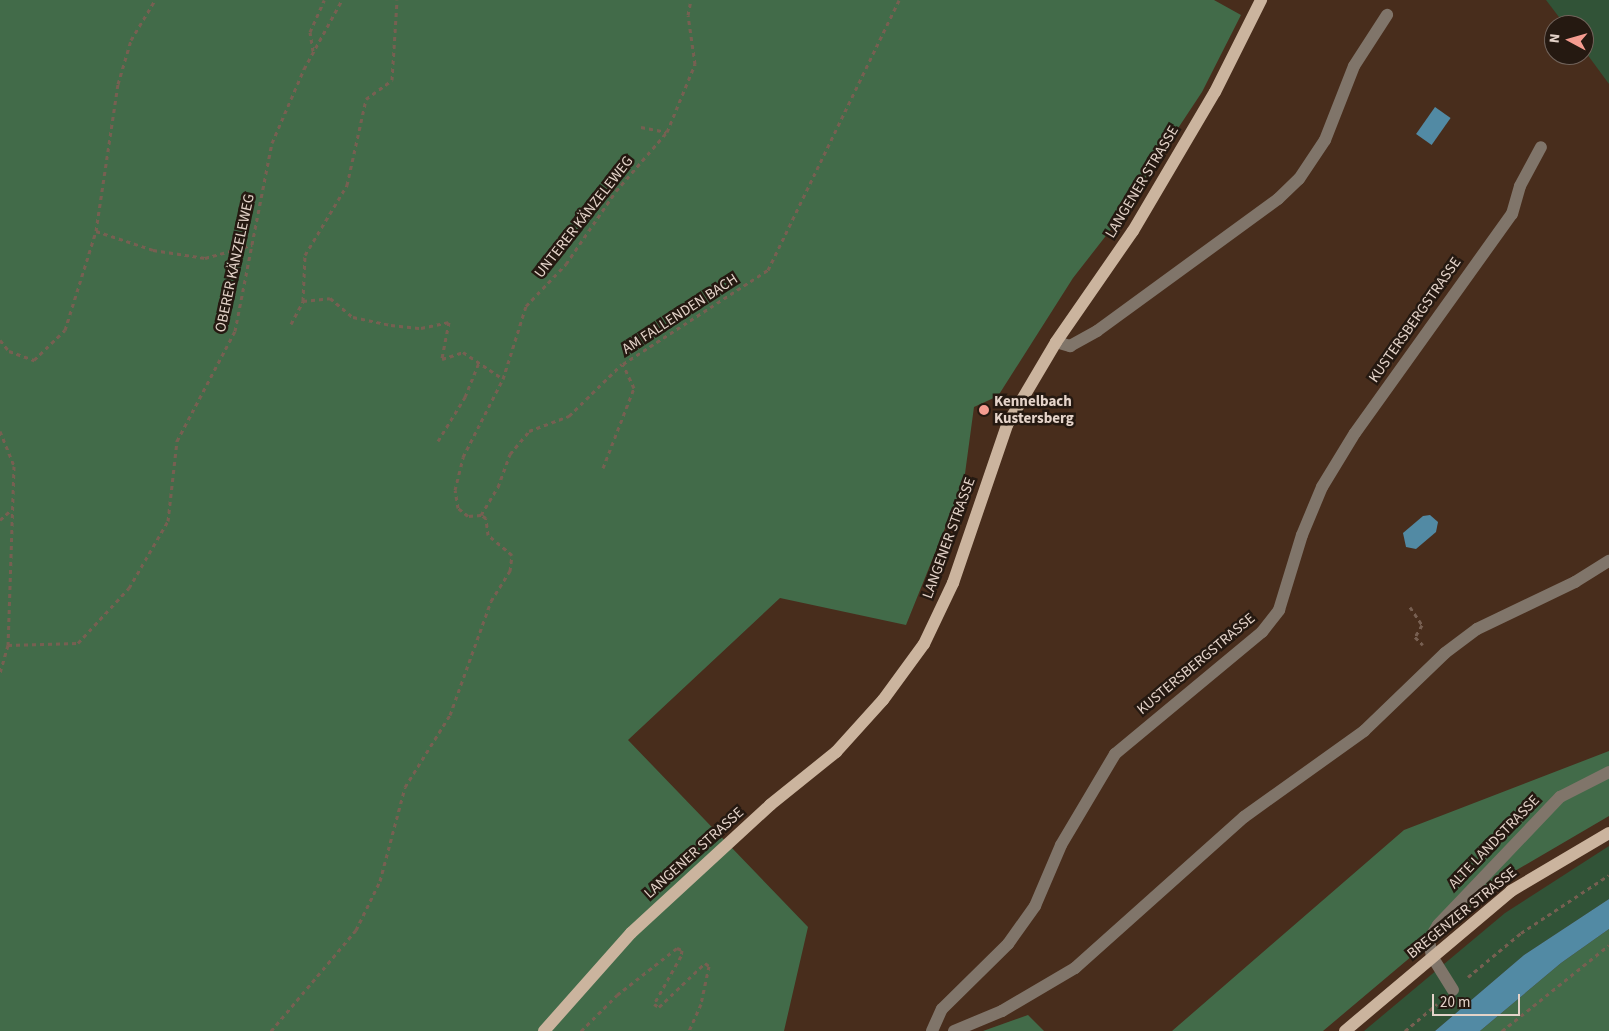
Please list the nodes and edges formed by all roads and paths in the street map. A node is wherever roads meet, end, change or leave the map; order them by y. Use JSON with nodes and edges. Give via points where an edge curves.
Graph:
{"nodes":[{"id":1,"x":155,"y":0,"type":"edge"},
{"id":2,"x":324,"y":0,"type":"edge"},
{"id":3,"x":342,"y":0,"type":"edge"},
{"id":4,"x":397,"y":0,"type":"edge"},
{"id":5,"x":691,"y":0,"type":"edge"},
{"id":6,"x":899,"y":0,"type":"edge"},
{"id":7,"x":1261,"y":0,"type":"edge"},
{"id":8,"x":1387,"y":15,"type":"dead end"},
{"id":9,"x":313,"y":53,"type":"junction"},
{"id":10,"x":641,"y":127,"type":"dead end"},
{"id":11,"x":668,"y":132,"type":"junction"},
{"id":12,"x":1541,"y":147,"type":"dead end"},
{"id":13,"x":96,"y":231,"type":"junction"},
{"id":14,"x":252,"y":245,"type":"junction"},
{"id":15,"x":303,"y":301,"type":"junction"},
{"id":16,"x":291,"y":324,"type":"dead end"},
{"id":17,"x":0,"y":340,"type":"edge"},
{"id":18,"x":1056,"y":342,"type":"junction"},
{"id":19,"x":479,"y":363,"type":"junction"},
{"id":20,"x":623,"y":364,"type":"junction"},
{"id":21,"x":503,"y":379,"type":"junction"},
{"id":22,"x":0,"y":431,"type":"edge"},
{"id":23,"x":438,"y":441,"type":"dead end"},
{"id":24,"x":603,"y":468,"type":"dead end"},
{"id":25,"x":12,"y":509,"type":"junction"},
{"id":26,"x":481,"y":515,"type":"junction"},
{"id":27,"x":0,"y":520,"type":"edge"},
{"id":28,"x":1609,"y":561,"type":"edge"},
{"id":29,"x":1410,"y":607,"type":"dead end"},
{"id":30,"x":8,"y":645,"type":"junction"},
{"id":31,"x":1438,"y":660,"type":"junction"},
{"id":32,"x":0,"y":673,"type":"edge"},
{"id":33,"x":1609,"y":772,"type":"edge"},
{"id":34,"x":1609,"y":833,"type":"edge"},
{"id":35,"x":1609,"y":875,"type":"edge"},
{"id":36,"x":1609,"y":945,"type":"edge"},
{"id":37,"x":1432,"y":957,"type":"junction"},
{"id":38,"x":1453,"y":990,"type":"junction"},
{"id":39,"x":271,"y":1031,"type":"edge"},
{"id":40,"x":544,"y":1031,"type":"edge"},
{"id":41,"x":582,"y":1031,"type":"edge"},
{"id":42,"x":689,"y":1031,"type":"edge"},
{"id":43,"x":932,"y":1031,"type":"edge"},
{"id":44,"x":954,"y":1031,"type":"edge"},
{"id":45,"x":1345,"y":1031,"type":"edge"},
{"id":46,"x":1405,"y":1031,"type":"edge"},
{"id":47,"x":1502,"y":1031,"type":"edge"}],
"edges":[{"from":1,"to":13,"type":"path","via":[[131,40],[118,84]]},
{"from":2,"to":9,"type":"path","via":[[310,32]]},
{"from":3,"to":9,"type":"path","name":"OBERER KÄNZELEWEG"},
{"from":4,"to":15,"type":"path","via":[[392,80],[366,99],[347,185],[305,256]]},
{"from":5,"to":11,"type":"path","name":"UNTERER KÄNZELEWEG","via":[[688,15],[695,64]]},
{"from":6,"to":20,"type":"path","name":"AM FALLENDEN BACH","via":[[768,270]]},
{"from":7,"to":18,"type":"main road","name":"LANGENER STRASSE","via":[[1215,92],[1133,231]]},
{"from":8,"to":18,"type":"street","via":[[1354,66],[1325,140],[1299,179],[1278,199],[1097,331],[1070,346]]},
{"from":9,"to":14,"type":"path","name":"OBERER KÄNZELEWEG","via":[[272,143]]},
{"from":10,"to":11,"type":"path"},
{"from":11,"to":21,"type":"path","name":"UNTERER KÄNZELEWEG","via":[[616,191],[566,264],[526,306]]},
{"from":12,"to":43,"type":"street","name":"KUSTERSBERGSTRASSE","via":[[1520,186],[1512,214],[1355,433],[1322,487],[1302,535],[1279,610],[1262,632],[1115,754],[1075,819],[1035,906],[1008,944],[942,1009]]},
{"from":13,"to":14,"type":"path","via":[[153,250],[205,258]]},
{"from":13,"to":17,"type":"path","via":[[65,330],[34,360],[9,351]]},
{"from":14,"to":30,"type":"path","name":"OBERER KÄNZELEWEG","via":[[235,331],[177,441],[168,521],[129,588],[78,644]]},
{"from":15,"to":16,"type":"path"},
{"from":15,"to":19,"type":"path","via":[[330,298],[353,317],[391,325],[421,328],[449,322],[442,359],[463,352]]},
{"from":18,"to":40,"type":"main road","name":"LANGENER STRASSE","via":[[1007,425],[953,583],[924,644],[883,700],[836,752],[770,805],[631,933]]},
{"from":19,"to":21,"type":"path"},
{"from":19,"to":23,"type":"path","via":[[465,397]]},
{"from":20,"to":24,"type":"path","name":"AM FALLENDEN BACH","via":[[634,388]]},
{"from":20,"to":26,"type":"path","via":[[569,416],[530,431],[510,454],[498,487]]},
{"from":21,"to":26,"type":"path","name":"UNTERER KÄNZELEWEG","via":[[463,458],[455,490],[462,513],[474,518]]},
{"from":22,"to":25,"type":"path","via":[[14,466]]},
{"from":25,"to":27,"type":"path"},
{"from":25,"to":30,"type":"path"},
{"from":26,"to":39,"type":"path","via":[[486,518],[488,535],[512,555],[510,570],[491,601],[450,714],[405,787],[380,881],[356,930]]},
{"from":28,"to":31,"type":"street","via":[[1575,582],[1478,629]]},
{"from":29,"to":31,"type":"path","via":[[1422,625],[1415,637]]},
{"from":30,"to":32,"type":"path"},
{"from":31,"to":44,"type":"street","via":[[1379,718],[1244,817],[1075,968],[1002,1011]]},
{"from":33,"to":37,"type":"street","name":"ALTE LANDSTRASSE","via":[[1560,797],[1553,804],[1438,925],[1429,940]]},
{"from":34,"to":37,"type":"main road","name":"BREGENZER STRASSE","via":[[1511,891]]},
{"from":35,"to":38,"type":"path","via":[[1521,933]]},
{"from":36,"to":47,"type":"path"},
{"from":37,"to":38,"type":"street"},
{"from":37,"to":45,"type":"main road","name":"BREGENZER STRASSE"},
{"from":38,"to":46,"type":"path"},
{"from":41,"to":42,"type":"path","via":[[617,995],[677,948],[682,950],[681,956],[654,1004],[659,1007],[704,963],[709,966],[701,1004]]}]}
